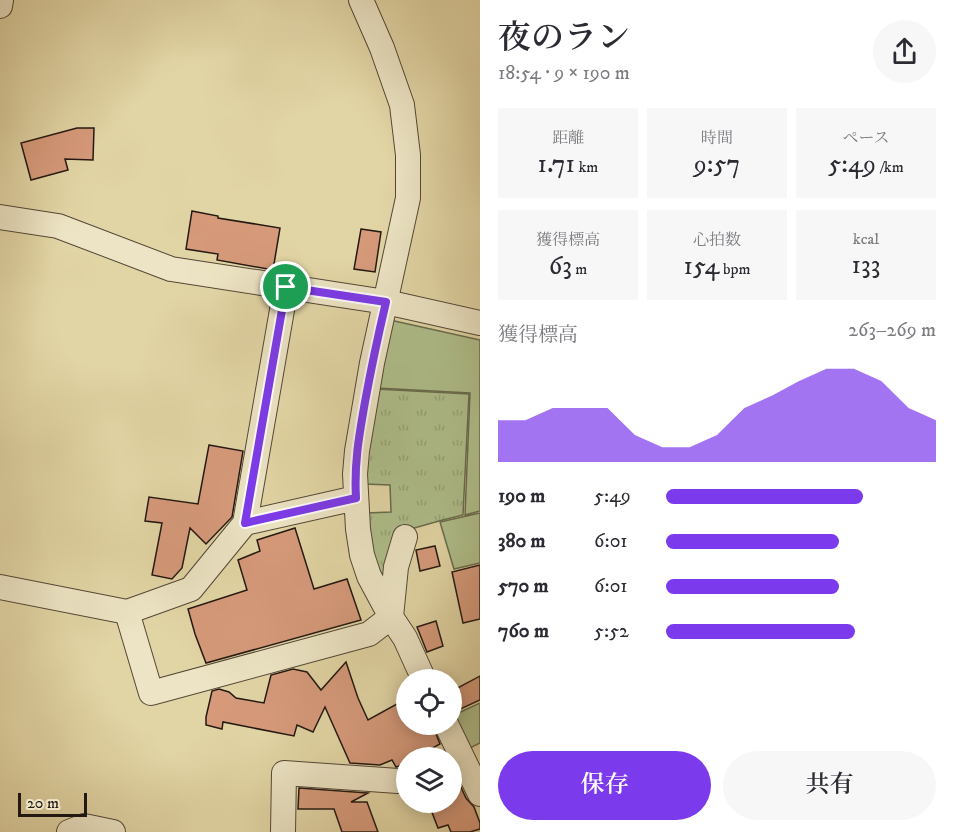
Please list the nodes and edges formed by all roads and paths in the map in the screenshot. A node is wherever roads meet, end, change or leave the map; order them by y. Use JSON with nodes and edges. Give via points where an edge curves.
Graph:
{"nodes":[{"id":1,"x":1,"y":0,"type":"edge"},
{"id":2,"x":361,"y":0,"type":"edge"},
{"id":3,"x":0,"y":6,"type":"edge"},
{"id":4,"x":0,"y":218,"type":"edge"},
{"id":5,"x":286,"y":287,"type":"junction"},
{"id":6,"x":386,"y":302,"type":"junction"},
{"id":7,"x":480,"y":323,"type":"edge"},
{"id":8,"x":356,"y":498,"type":"junction"},
{"id":9,"x":245,"y":523,"type":"junction"},
{"id":10,"x":405,"y":537,"type":"dead end"},
{"id":11,"x":0,"y":587,"type":"edge"},
{"id":12,"x":127,"y":612,"type":"junction"},
{"id":13,"x":391,"y":617,"type":"junction"},
{"id":14,"x":419,"y":669,"type":"edge"},
{"id":15,"x":462,"y":773,"type":"edge"},
{"id":16,"x":396,"y":781,"type":"edge"},
{"id":17,"x":480,"y":794,"type":"edge"},
{"id":18,"x":69,"y":832,"type":"edge"},
{"id":19,"x":113,"y":832,"type":"edge"},
{"id":20,"x":283,"y":832,"type":"edge"}],
"edges":[{"from":1,"to":3,"type":"street"},
{"from":2,"to":6,"type":"street","via":[[402,105],[408,155],[408,198]]},
{"from":4,"to":5,"type":"street","via":[[58,226],[171,269]]},
{"from":5,"to":6,"type":"street"},
{"from":5,"to":9,"type":"street"},
{"from":6,"to":7,"type":"street"},
{"from":6,"to":8,"type":"street","via":[[357,451]]},
{"from":8,"to":9,"type":"street"},
{"from":8,"to":13,"type":"street","via":[[362,555]]},
{"from":9,"to":12,"type":"street","via":[[191,589]]},
{"from":10,"to":13,"type":"street","via":[[396,567]]},
{"from":11,"to":12,"type":"street"},
{"from":12,"to":13,"type":"street","via":[[151,693],[369,634]]},
{"from":13,"to":14,"type":"street"},
{"from":15,"to":17,"type":"street"},
{"from":16,"to":20,"type":"street","via":[[284,773]]},
{"from":18,"to":19,"type":"street","via":[[84,826]]}]}
